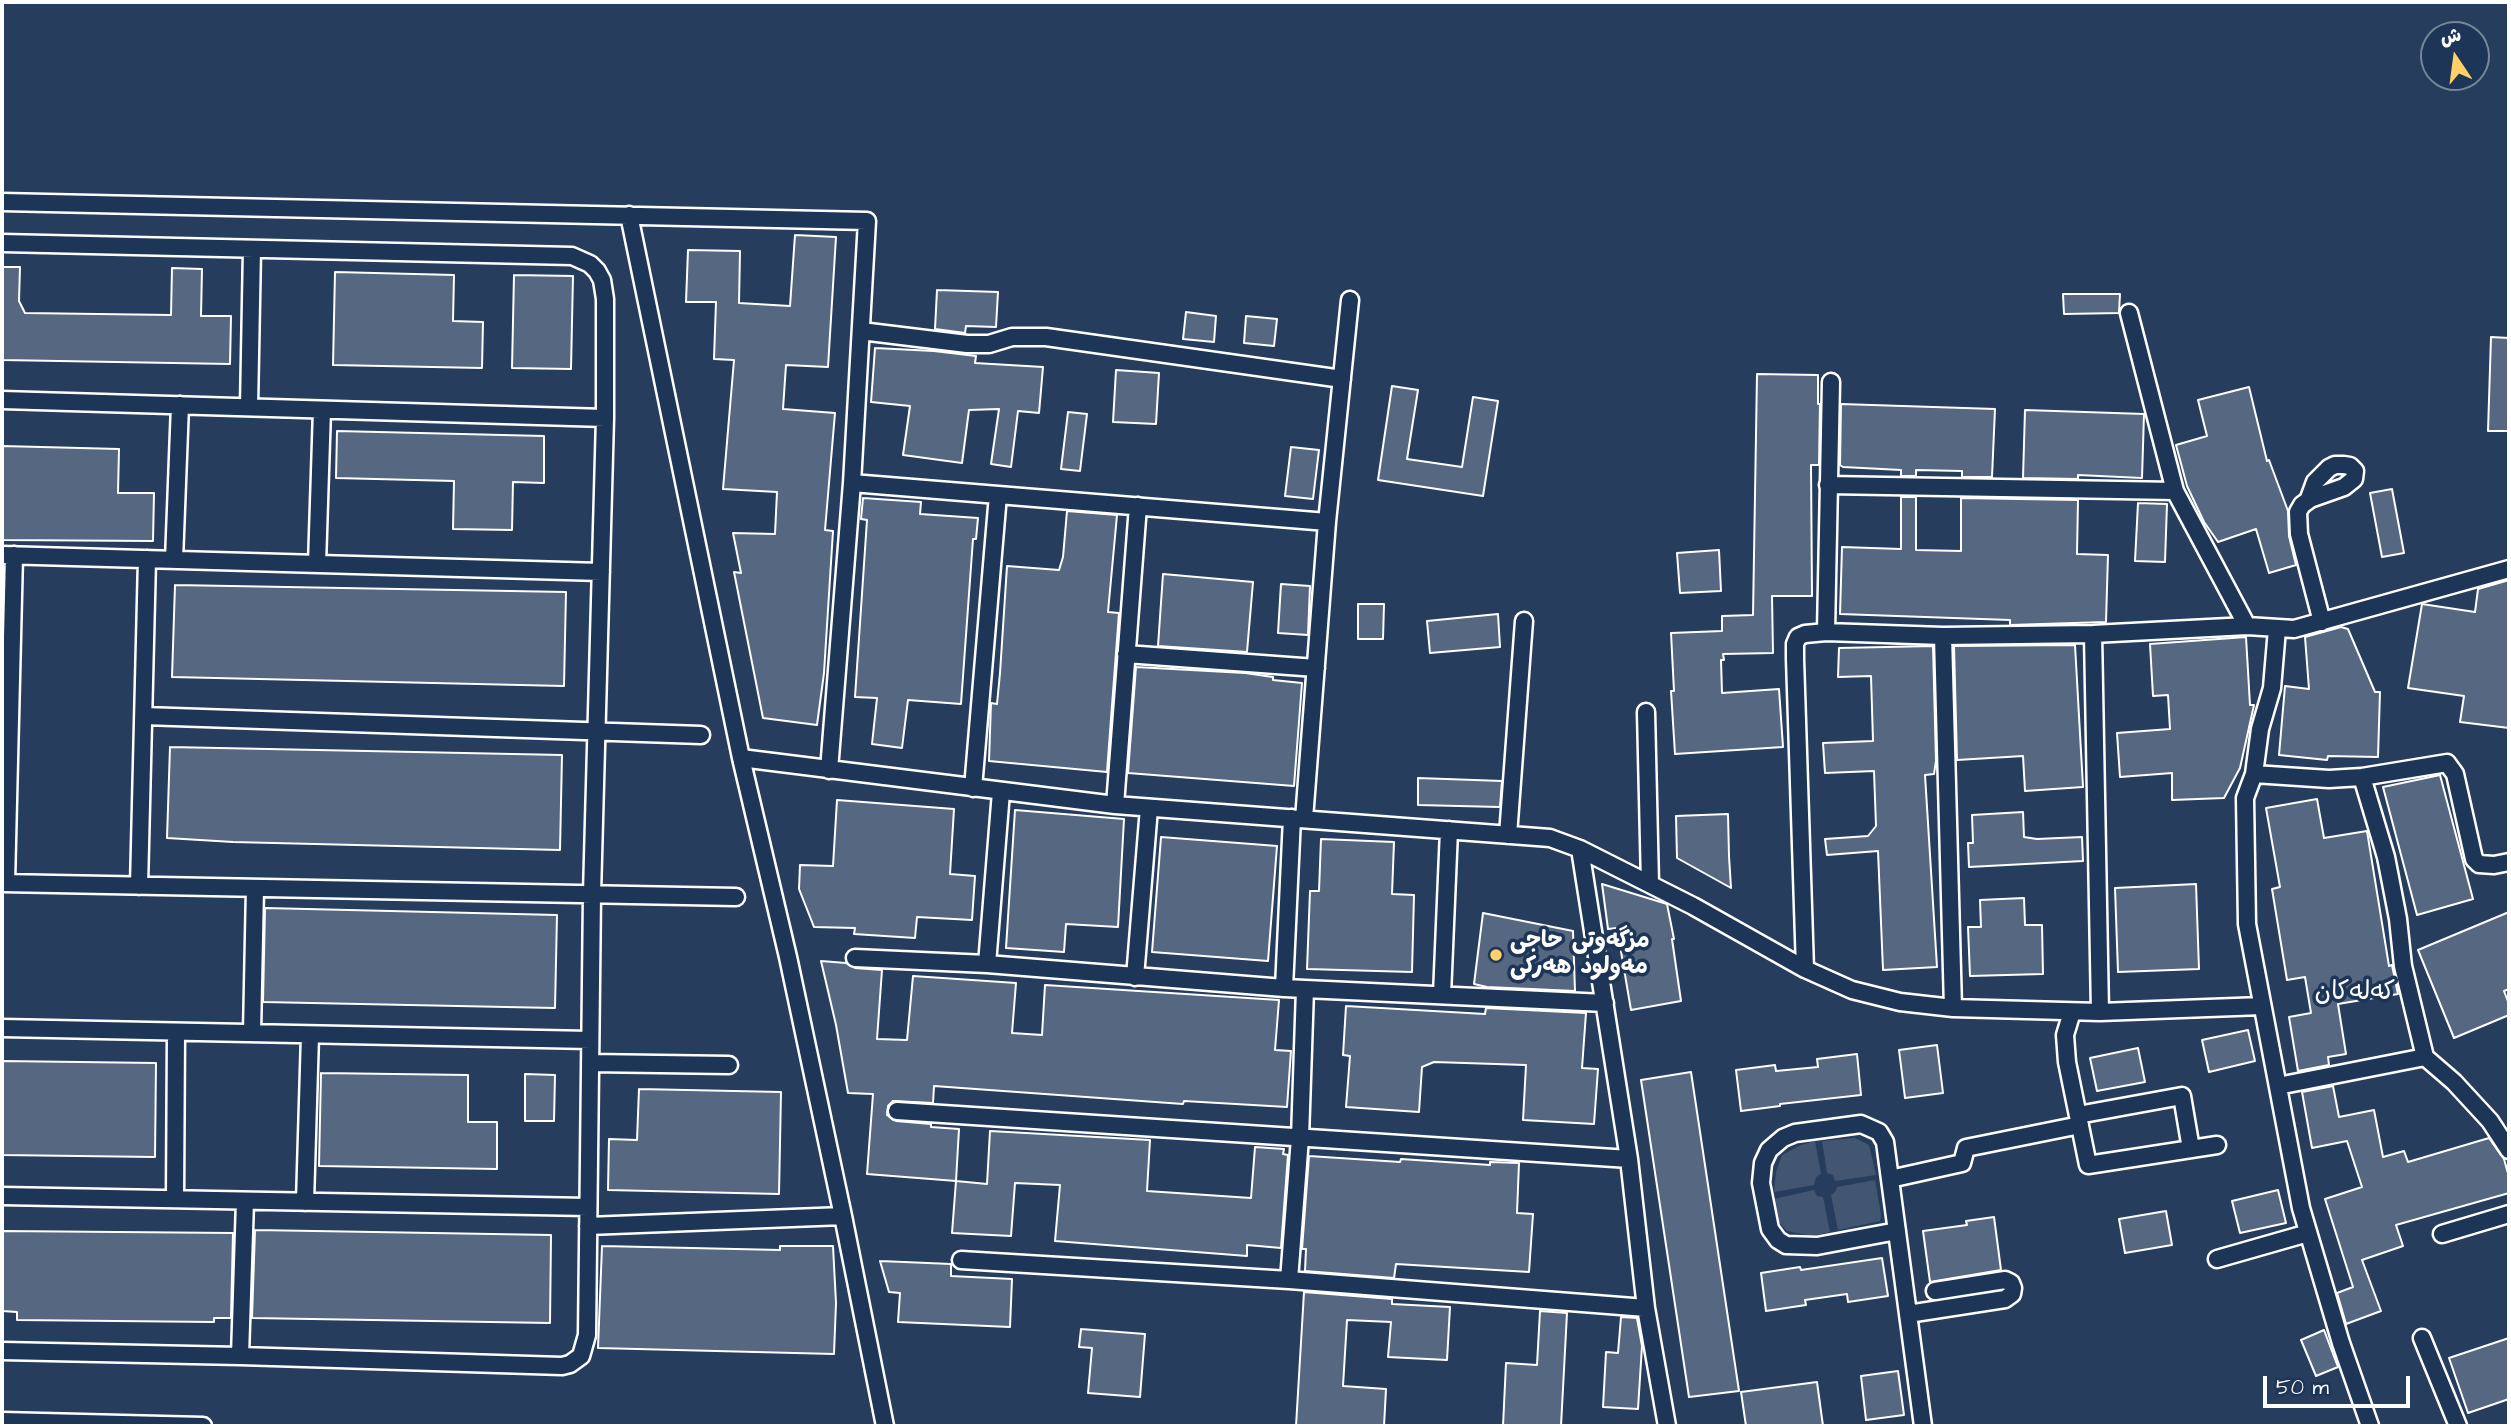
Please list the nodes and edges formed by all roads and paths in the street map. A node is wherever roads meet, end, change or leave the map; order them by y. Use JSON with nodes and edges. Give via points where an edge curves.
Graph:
{"nodes":[{"id":1,"x":2,"y":202,"type":"edge"},
{"id":2,"x":629,"y":215,"type":"junction"},
{"id":3,"x":2,"y":243,"type":"edge"},
{"id":4,"x":252,"y":249,"type":"junction"},
{"id":5,"x":1350,"y":300,"type":"dead end"},
{"id":6,"x":2130,"y":313,"type":"dead end"},
{"id":7,"x":861,"y":331,"type":"junction"},
{"id":8,"x":1342,"y":379,"type":"junction"},
{"id":9,"x":1832,"y":382,"type":"dead end"},
{"id":10,"x":2,"y":400,"type":"edge"},
{"id":11,"x":180,"y":405,"type":"junction"},
{"id":12,"x":249,"y":407,"type":"junction"},
{"id":13,"x":322,"y":410,"type":"junction"},
{"id":14,"x":605,"y":418,"type":"junction"},
{"id":15,"x":852,"y":483,"type":"junction"},
{"id":16,"x":1828,"y":485,"type":"junction"},
{"id":17,"x":2175,"y":491,"type":"junction"},
{"id":18,"x":998,"y":495,"type":"junction"},
{"id":19,"x":2308,"y":500,"type":"dead end"},
{"id":20,"x":1138,"y":506,"type":"junction"},
{"id":21,"x":1328,"y":522,"type":"junction"},
{"id":22,"x":8,"y":555,"type":"edge"},
{"id":23,"x":147,"y":559,"type":"junction"},
{"id":24,"x":174,"y":560,"type":"junction"},
{"id":25,"x":317,"y":564,"type":"junction"},
{"id":26,"x":2509,"y":569,"type":"edge"},
{"id":27,"x":601,"y":572,"type":"junction"},
{"id":28,"x":1524,"y":621,"type":"dead end"},
{"id":29,"x":2322,"y":622,"type":"junction"},
{"id":30,"x":2247,"y":626,"type":"junction"},
{"id":31,"x":2277,"y":629,"type":"junction"},
{"id":32,"x":1826,"y":632,"type":"junction"},
{"id":33,"x":2093,"y":634,"type":"junction"},
{"id":34,"x":1943,"y":636,"type":"junction"},
{"id":35,"x":1126,"y":654,"type":"junction"},
{"id":36,"x":1315,"y":668,"type":"junction"},
{"id":37,"x":1646,"y":712,"type":"dead end"},
{"id":38,"x":144,"y":716,"type":"junction"},
{"id":39,"x":596,"y":731,"type":"junction"},
{"id":40,"x":701,"y":735,"type":"dead end"},
{"id":41,"x":741,"y":758,"type":"junction"},
{"id":42,"x":829,"y":770,"type":"junction"},
{"id":43,"x":2254,"y":774,"type":"junction"},
{"id":44,"x":2362,"y":777,"type":"junction"},
{"id":45,"x":973,"y":788,"type":"junction"},
{"id":46,"x":1001,"y":792,"type":"junction"},
{"id":47,"x":1115,"y":805,"type":"junction"},
{"id":48,"x":1149,"y":808,"type":"junction"},
{"id":49,"x":1298,"y":819,"type":"junction"},
{"id":50,"x":1449,"y":830,"type":"junction"},
{"id":51,"x":1508,"y":835,"type":"junction"},
{"id":52,"x":1580,"y":849,"type":"junction"},
{"id":53,"x":2509,"y":862,"type":"edge"},
{"id":54,"x":4,"y":883,"type":"edge"},
{"id":55,"x":1650,"y":884,"type":"junction"},
{"id":56,"x":139,"y":886,"type":"junction"},
{"id":57,"x":255,"y":888,"type":"junction"},
{"id":58,"x":592,"y":894,"type":"junction"},
{"id":59,"x":736,"y":897,"type":"dead end"},
{"id":60,"x":855,"y":958,"type":"dead end"},
{"id":61,"x":987,"y":964,"type":"junction"},
{"id":62,"x":1805,"y":969,"type":"junction"},
{"id":63,"x":1135,"y":977,"type":"junction"},
{"id":64,"x":1284,"y":988,"type":"junction"},
{"id":65,"x":1305,"y":989,"type":"junction"},
{"id":66,"x":1442,"y":995,"type":"junction"},
{"id":67,"x":1605,"y":1003,"type":"junction"},
{"id":68,"x":2262,"y":1006,"type":"junction"},
{"id":69,"x":1953,"y":1008,"type":"junction"},
{"id":70,"x":2072,"y":1012,"type":"junction"},
{"id":71,"x":2100,"y":1012,"type":"junction"},
{"id":72,"x":2,"y":1028,"type":"edge"},
{"id":73,"x":176,"y":1032,"type":"junction"},
{"id":74,"x":252,"y":1033,"type":"junction"},
{"id":75,"x":310,"y":1035,"type":"junction"},
{"id":76,"x":590,"y":1040,"type":"junction"},
{"id":77,"x":2425,"y":1057,"type":"junction"},
{"id":78,"x":590,"y":1063,"type":"junction"},
{"id":79,"x":729,"y":1065,"type":"dead end"},
{"id":80,"x":2278,"y":1086,"type":"junction"},
{"id":81,"x":897,"y":1111,"type":"dead end"},
{"id":82,"x":2079,"y":1120,"type":"junction"},
{"id":83,"x":1300,"y":1138,"type":"junction"},
{"id":84,"x":2217,"y":1145,"type":"dead end"},
{"id":85,"x":2191,"y":1149,"type":"junction"},
{"id":86,"x":2509,"y":1150,"type":"edge"},
{"id":87,"x":1629,"y":1159,"type":"junction"},
{"id":88,"x":1890,"y":1179,"type":"junction"},
{"id":89,"x":2,"y":1196,"type":"edge"},
{"id":90,"x":175,"y":1199,"type":"junction"},
{"id":91,"x":244,"y":1201,"type":"junction"},
{"id":92,"x":305,"y":1202,"type":"junction"},
{"id":93,"x":588,"y":1207,"type":"junction"},
{"id":94,"x":2509,"y":1214,"type":"edge"},
{"id":95,"x":843,"y":1216,"type":"junction"},
{"id":96,"x":588,"y":1226,"type":"junction"},
{"id":97,"x":1897,"y":1231,"type":"junction"},
{"id":98,"x":2308,"y":1233,"type":"junction"},
{"id":99,"x":2442,"y":1234,"type":"dead end"},
{"id":100,"x":2217,"y":1259,"type":"dead end"},
{"id":101,"x":961,"y":1260,"type":"dead end"},
{"id":102,"x":1289,"y":1280,"type":"junction"},
{"id":103,"x":1935,"y":1291,"type":"dead end"},
{"id":104,"x":1646,"y":1308,"type":"junction"},
{"id":105,"x":1908,"y":1314,"type":"junction"},
{"id":106,"x":2422,"y":1338,"type":"dead end"},
{"id":107,"x":2,"y":1351,"type":"edge"},
{"id":108,"x":240,"y":1356,"type":"junction"},
{"id":109,"x":2,"y":1421,"type":"edge"},
{"id":110,"x":203,"y":1426,"type":"edge"},
{"id":111,"x":885,"y":1426,"type":"edge"},
{"id":112,"x":1667,"y":1426,"type":"edge"},
{"id":113,"x":1923,"y":1426,"type":"edge"},
{"id":114,"x":2370,"y":1426,"type":"edge"},
{"id":115,"x":2459,"y":1426,"type":"edge"}],
"edges":[{"from":1,"to":2,"type":"street"},
{"from":2,"to":7,"type":"street","via":[[867,221]]},
{"from":2,"to":41,"type":"street"},
{"from":3,"to":4,"type":"street"},
{"from":4,"to":12,"type":"street"},
{"from":4,"to":14,"type":"street","via":[[582,259],[597,271],[604,289]]},
{"from":5,"to":8,"type":"street"},
{"from":6,"to":17,"type":"street"},
{"from":7,"to":8,"type":"street","via":[[967,345],[1046,337]]},
{"from":7,"to":15,"type":"street"},
{"from":8,"to":21,"type":"street"},
{"from":9,"to":16,"type":"street"},
{"from":10,"to":11,"type":"street"},
{"from":11,"to":12,"type":"street"},
{"from":11,"to":24,"type":"street"},
{"from":12,"to":13,"type":"street"},
{"from":13,"to":14,"type":"street"},
{"from":13,"to":25,"type":"street"},
{"from":14,"to":27,"type":"street"},
{"from":15,"to":18,"type":"street"},
{"from":15,"to":42,"type":"street"},
{"from":16,"to":17,"type":"street"},
{"from":16,"to":32,"type":"street"},
{"from":17,"to":30,"type":"street"},
{"from":18,"to":20,"type":"street"},
{"from":18,"to":45,"type":"street"},
{"from":19,"to":29,"type":"street","via":[[2298,512],[2299,534]]},
{"from":20,"to":21,"type":"street"},
{"from":20,"to":35,"type":"street"},
{"from":21,"to":36,"type":"street"},
{"from":22,"to":23,"type":"street"},
{"from":22,"to":54,"type":"street"},
{"from":23,"to":24,"type":"street"},
{"from":23,"to":38,"type":"street"},
{"from":24,"to":25,"type":"street"},
{"from":25,"to":27,"type":"street"},
{"from":26,"to":29,"type":"street"},
{"from":27,"to":39,"type":"street"},
{"from":28,"to":51,"type":"street"},
{"from":29,"to":31,"type":"street"},
{"from":30,"to":31,"type":"street"},
{"from":30,"to":33,"type":"street"},
{"from":31,"to":43,"type":"street","via":[[2272,688]]},
{"from":32,"to":34,"type":"street"},
{"from":32,"to":62,"type":"street","via":[[1805,634],[1795,644]]},
{"from":33,"to":34,"type":"street"},
{"from":33,"to":71,"type":"street"},
{"from":34,"to":69,"type":"street"},
{"from":35,"to":36,"type":"street"},
{"from":35,"to":47,"type":"street"},
{"from":36,"to":49,"type":"street"},
{"from":37,"to":55,"type":"street"},
{"from":38,"to":39,"type":"street"},
{"from":38,"to":56,"type":"street"},
{"from":39,"to":40,"type":"street"},
{"from":39,"to":58,"type":"street"},
{"from":41,"to":42,"type":"street"},
{"from":41,"to":95,"type":"street"},
{"from":42,"to":45,"type":"street"},
{"from":43,"to":44,"type":"street"},
{"from":43,"to":68,"type":"street","via":[[2245,798],[2247,924]]},
{"from":44,"to":53,"type":"street","via":[[2447,763],[2455,774],[2474,859],[2479,864]]},
{"from":44,"to":77,"type":"street","via":[[2386,857],[2403,966]]},
{"from":45,"to":46,"type":"street"},
{"from":46,"to":47,"type":"street"},
{"from":46,"to":61,"type":"street"},
{"from":47,"to":48,"type":"street"},
{"from":48,"to":49,"type":"street"},
{"from":48,"to":63,"type":"street"},
{"from":49,"to":50,"type":"street"},
{"from":49,"to":64,"type":"street"},
{"from":50,"to":51,"type":"street"},
{"from":50,"to":66,"type":"street"},
{"from":51,"to":52,"type":"street","via":[[1550,838]]},
{"from":52,"to":55,"type":"street"},
{"from":52,"to":67,"type":"street"},
{"from":54,"to":56,"type":"street"},
{"from":55,"to":62,"type":"street"},
{"from":56,"to":57,"type":"street"},
{"from":57,"to":58,"type":"street"},
{"from":57,"to":74,"type":"street"},
{"from":58,"to":59,"type":"street"},
{"from":58,"to":76,"type":"street"},
{"from":60,"to":61,"type":"street"},
{"from":61,"to":63,"type":"street"},
{"from":62,"to":69,"type":"street","via":[[1852,990]]},
{"from":63,"to":64,"type":"street"},
{"from":64,"to":65,"type":"street"},
{"from":65,"to":66,"type":"street"},
{"from":65,"to":83,"type":"street"},
{"from":66,"to":67,"type":"street"},
{"from":67,"to":87,"type":"street"},
{"from":68,"to":71,"type":"street"},
{"from":68,"to":80,"type":"street"},
{"from":69,"to":70,"type":"street"},
{"from":70,"to":71,"type":"street"},
{"from":70,"to":82,"type":"street","via":[[2065,1035]]},
{"from":72,"to":73,"type":"street"},
{"from":73,"to":74,"type":"street"},
{"from":73,"to":90,"type":"street"},
{"from":74,"to":75,"type":"street"},
{"from":75,"to":76,"type":"street"},
{"from":75,"to":92,"type":"street"},
{"from":76,"to":78,"type":"street"},
{"from":77,"to":80,"type":"street"},
{"from":77,"to":86,"type":"street","via":[[2490,1121]]},
{"from":78,"to":79,"type":"street"},
{"from":78,"to":93,"type":"street"},
{"from":80,"to":98,"type":"street"},
{"from":81,"to":83,"type":"street"},
{"from":82,"to":85,"type":"street","via":[[2088,1165]]},
{"from":82,"to":85,"type":"street","via":[[2182,1096]]},
{"from":82,"to":88,"type":"street","via":[[1966,1148],[1962,1163]]},
{"from":83,"to":87,"type":"street"},
{"from":83,"to":102,"type":"street"},
{"from":84,"to":85,"type":"street"},
{"from":87,"to":104,"type":"street"},
{"from":88,"to":97,"type":"street"},
{"from":88,"to":97,"type":"street","via":[[1885,1142],[1879,1132],[1861,1124],[1783,1138],[1769,1150],[1761,1183],[1770,1229],[1786,1245],[1817,1246]]},
{"from":89,"to":90,"type":"street"},
{"from":90,"to":91,"type":"street"},
{"from":91,"to":92,"type":"street"},
{"from":91,"to":108,"type":"street"},
{"from":92,"to":93,"type":"street"},
{"from":93,"to":96,"type":"street"},
{"from":94,"to":99,"type":"street"},
{"from":95,"to":96,"type":"street"},
{"from":95,"to":111,"type":"street"},
{"from":96,"to":108,"type":"street","via":[[586,1342],[581,1356],[570,1364]]},
{"from":97,"to":105,"type":"street"},
{"from":98,"to":100,"type":"street"},
{"from":98,"to":114,"type":"street"},
{"from":101,"to":102,"type":"street"},
{"from":102,"to":104,"type":"street"},
{"from":103,"to":105,"type":"street","via":[[2005,1280],[2013,1288],[2005,1299]]},
{"from":104,"to":112,"type":"street"},
{"from":105,"to":113,"type":"street"},
{"from":106,"to":115,"type":"street"},
{"from":107,"to":108,"type":"street"},
{"from":109,"to":110,"type":"street"}]}
